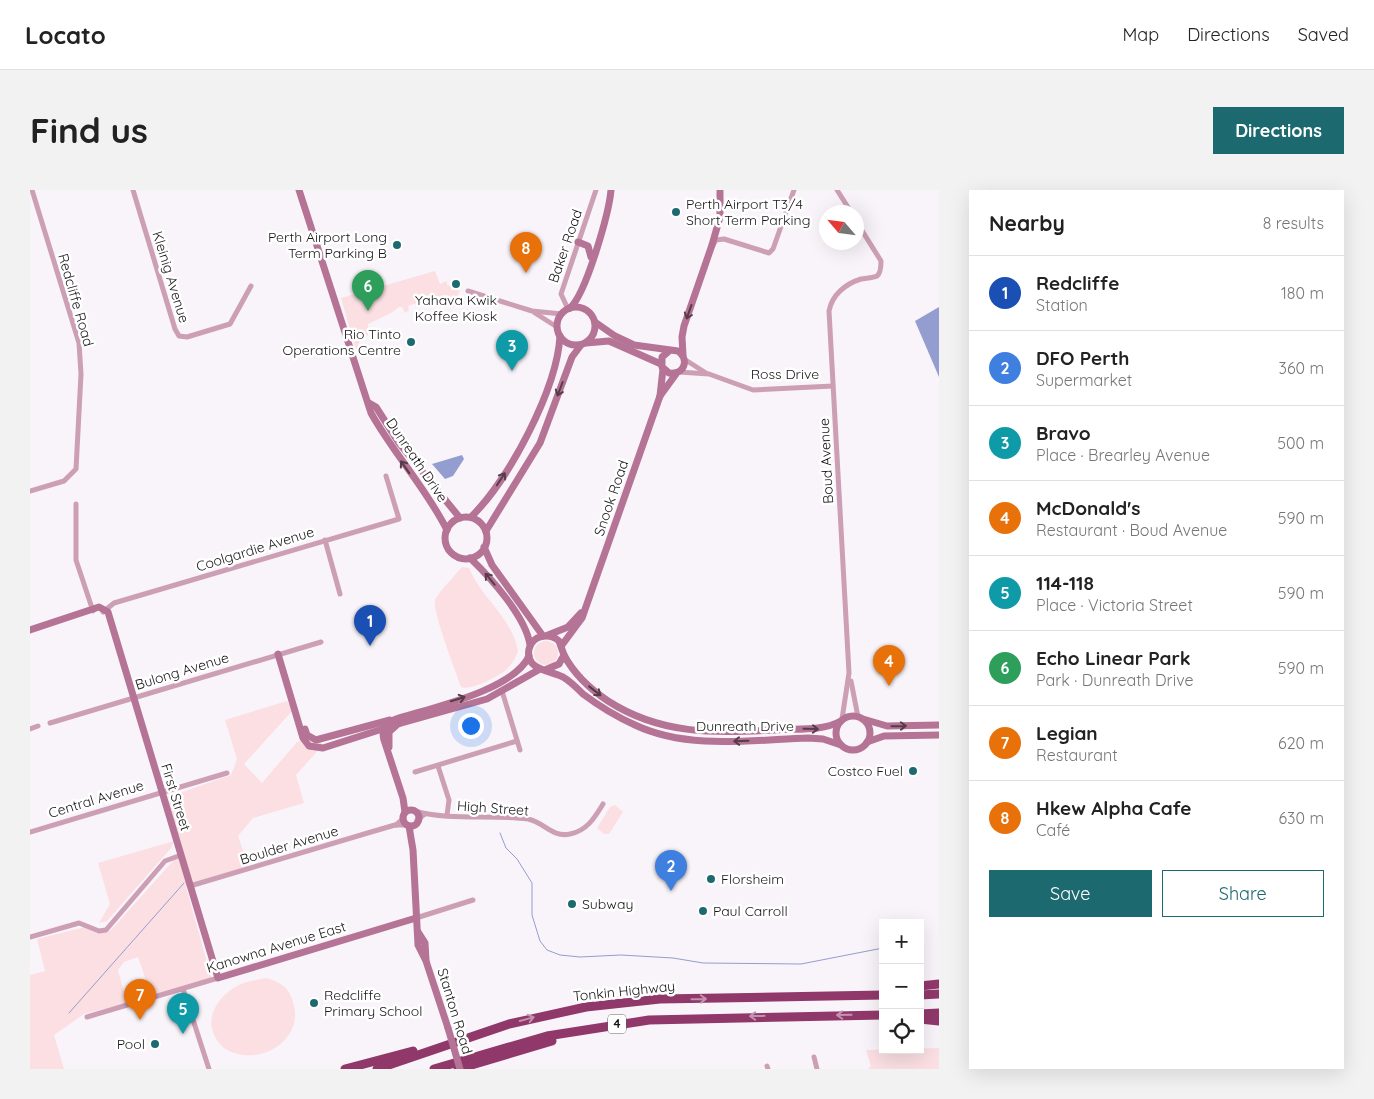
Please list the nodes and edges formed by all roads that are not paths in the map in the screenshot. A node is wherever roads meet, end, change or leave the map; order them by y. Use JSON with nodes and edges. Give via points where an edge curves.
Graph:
{"nodes":[{"id":1,"x":32,"y":190,"type":"edge"},
{"id":2,"x":133,"y":190,"type":"edge"},
{"id":3,"x":299,"y":190,"type":"edge"},
{"id":4,"x":596,"y":190,"type":"edge"},
{"id":5,"x":611,"y":190,"type":"edge"},
{"id":6,"x":794,"y":190,"type":"edge"},
{"id":7,"x":837,"y":190,"type":"edge"},
{"id":8,"x":721,"y":192,"type":"edge"},
{"id":9,"x":847,"y":205,"type":"edge"},
{"id":10,"x":864,"y":234,"type":"edge"},
{"id":11,"x":578,"y":242,"type":"junction"},
{"id":12,"x":712,"y":245,"type":"junction"},
{"id":13,"x":587,"y":274,"type":"junction"},
{"id":14,"x":251,"y":286,"type":"dead end"},
{"id":15,"x":468,"y":290,"type":"dead end"},
{"id":16,"x":569,"y":308,"type":"junction"},
{"id":17,"x":532,"y":311,"type":"junction"},
{"id":18,"x":562,"y":314,"type":"junction"},
{"id":19,"x":595,"y":322,"type":"junction"},
{"id":20,"x":557,"y":327,"type":"junction"},
{"id":21,"x":560,"y":336,"type":"junction"},
{"id":22,"x":583,"y":344,"type":"junction"},
{"id":23,"x":669,"y":351,"type":"junction"},
{"id":24,"x":684,"y":357,"type":"junction"},
{"id":25,"x":662,"y":367,"type":"junction"},
{"id":26,"x":677,"y":373,"type":"junction"},
{"id":27,"x":709,"y":374,"type":"junction"},
{"id":28,"x":833,"y":386,"type":"junction"},
{"id":29,"x":660,"y":396,"type":"junction"},
{"id":30,"x":369,"y":402,"type":"junction"},
{"id":31,"x":386,"y":476,"type":"dead end"},
{"id":32,"x":30,"y":491,"type":"edge"},
{"id":33,"x":76,"y":504,"type":"dead end"},
{"id":34,"x":471,"y":517,"type":"junction"},
{"id":35,"x":460,"y":518,"type":"junction"},
{"id":36,"x":446,"y":530,"type":"junction"},
{"id":37,"x":486,"y":531,"type":"junction"},
{"id":38,"x":325,"y":540,"type":"junction"},
{"id":39,"x":484,"y":548,"type":"junction"},
{"id":40,"x":470,"y":558,"type":"junction"},
{"id":41,"x":340,"y":594,"type":"dead end"},
{"id":42,"x":585,"y":609,"type":"junction"},
{"id":43,"x":93,"y":611,"type":"junction"},
{"id":44,"x":105,"y":611,"type":"junction"},
{"id":45,"x":30,"y":630,"type":"edge"},
{"id":46,"x":545,"y":636,"type":"junction"},
{"id":47,"x":321,"y":642,"type":"dead end"},
{"id":48,"x":530,"y":645,"type":"junction"},
{"id":49,"x":562,"y":645,"type":"junction"},
{"id":50,"x":280,"y":654,"type":"junction"},
{"id":51,"x":564,"y":655,"type":"junction"},
{"id":52,"x":529,"y":656,"type":"junction"},
{"id":53,"x":543,"y":670,"type":"junction"},
{"id":54,"x":849,"y":673,"type":"junction"},
{"id":55,"x":502,"y":691,"type":"junction"},
{"id":56,"x":133,"y":698,"type":"junction"},
{"id":57,"x":859,"y":717,"type":"junction"},
{"id":58,"x":842,"y":720,"type":"junction"},
{"id":59,"x":397,"y":721,"type":"junction"},
{"id":60,"x":50,"y":723,"type":"dead end"},
{"id":61,"x":939,"y":725,"type":"edge"},
{"id":62,"x":38,"y":726,"type":"dead end"},
{"id":63,"x":372,"y":726,"type":"junction"},
{"id":64,"x":30,"y":729,"type":"edge"},
{"id":65,"x":385,"y":733,"type":"junction"},
{"id":66,"x":361,"y":736,"type":"junction"},
{"id":67,"x":939,"y":736,"type":"edge"},
{"id":68,"x":517,"y":742,"type":"junction"},
{"id":69,"x":867,"y":742,"type":"junction"},
{"id":70,"x":842,"y":745,"type":"junction"},
{"id":71,"x":520,"y":750,"type":"dead end"},
{"id":72,"x":438,"y":766,"type":"junction"},
{"id":73,"x":415,"y":772,"type":"dead end"},
{"id":74,"x":227,"y":773,"type":"dead end"},
{"id":75,"x":162,"y":792,"type":"junction"},
{"id":76,"x":603,"y":804,"type":"dead end"},
{"id":77,"x":425,"y":814,"type":"junction"},
{"id":78,"x":447,"y":816,"type":"junction"},
{"id":79,"x":410,"y":818,"type":"junction"},
{"id":80,"x":30,"y":832,"type":"edge"},
{"id":81,"x":181,"y":855,"type":"junction"},
{"id":82,"x":190,"y":886,"type":"junction"},
{"id":83,"x":473,"y":900,"type":"dead end"},
{"id":84,"x":416,"y":918,"type":"junction"},
{"id":85,"x":30,"y":937,"type":"edge"},
{"id":86,"x":218,"y":978,"type":"junction"},
{"id":87,"x":939,"y":984,"type":"edge"},
{"id":88,"x":924,"y":986,"type":"edge"},
{"id":89,"x":183,"y":988,"type":"junction"},
{"id":90,"x":879,"y":990,"type":"edge"},
{"id":91,"x":939,"y":994,"type":"edge"},
{"id":92,"x":879,"y":995,"type":"edge"},
{"id":93,"x":924,"y":995,"type":"edge"},
{"id":94,"x":808,"y":997,"type":"junction"},
{"id":95,"x":924,"y":1014,"type":"edge"},
{"id":96,"x":939,"y":1014,"type":"edge"},
{"id":97,"x":879,"y":1015,"type":"edge"},
{"id":98,"x":86,"y":1017,"type":"dead end"},
{"id":99,"x":924,"y":1019,"type":"edge"},
{"id":100,"x":939,"y":1021,"type":"edge"},
{"id":101,"x":598,"y":1027,"type":"junction"},
{"id":102,"x":480,"y":1033,"type":"junction"},
{"id":103,"x":814,"y":1057,"type":"dead end"},
{"id":104,"x":209,"y":1069,"type":"edge"},
{"id":105,"x":345,"y":1069,"type":"edge"},
{"id":106,"x":377,"y":1069,"type":"edge"},
{"id":107,"x":434,"y":1069,"type":"edge"},
{"id":108,"x":459,"y":1069,"type":"edge"},
{"id":109,"x":817,"y":1069,"type":"edge"}],
"edges":[{"from":1,"to":32,"type":"street","name":"Redcliffe Road","via":[[80,351],[76,468],[71,476],[60,482]]},
{"from":2,"to":14,"type":"street","name":"Kleinig Avenue","via":[[179,336],[187,337],[230,324]]},
{"from":3,"to":30,"type":"main road","name":"Dunreath Drive"},
{"from":4,"to":11,"type":"street","name":"Baker Road"},
{"from":5,"to":13,"type":"main road"},
{"from":6,"to":12,"type":"street","via":[[770,253],[719,239]]},
{"from":7,"to":9,"type":"street"},
{"from":8,"to":12,"type":"main road","via":[[720,217]]},
{"from":10,"to":28,"type":"street","name":"Boud Avenue","via":[[881,261],[880,272],[857,280],[830,302]]},
{"from":11,"to":13,"type":"main road","via":[[591,250]]},
{"from":11,"to":16,"type":"street","name":"Baker Road","via":[[561,297]]},
{"from":12,"to":24,"type":"main road","one_way":true,"via":[[684,326]]},
{"from":13,"to":16,"type":"main road","via":[[578,299]]},
{"from":15,"to":17,"type":"street"},
{"from":16,"to":18,"type":"main road"},
{"from":16,"to":19,"type":"main road","via":[[587,310]]},
{"from":17,"to":18,"type":"street"},
{"from":17,"to":20,"type":"street"},
{"from":18,"to":20,"type":"main road"},
{"from":19,"to":22,"type":"main road","via":[[594,334]]},
{"from":19,"to":23,"type":"main road","via":[[634,345]]},
{"from":20,"to":21,"type":"main road"},
{"from":21,"to":22,"type":"main road","via":[[569,344]]},
{"from":34,"to":21,"type":"main road","one_way":true,"via":[[495,488],[533,422],[559,353]]},
{"from":22,"to":25,"type":"main road","via":[[609,341]]},
{"from":22,"to":37,"type":"main road","one_way":true,"via":[[572,357],[540,442]]},
{"from":23,"to":24,"type":"main road","via":[[675,350]]},
{"from":23,"to":25,"type":"main road","via":[[662,357]]},
{"from":24,"to":26,"type":"main road","via":[[684,366]]},
{"from":24,"to":27,"type":"street","name":"Ross Drive"},
{"from":25,"to":26,"type":"main road","via":[[669,373]]},
{"from":25,"to":29,"type":"main road","name":"Snook Road"},
{"from":26,"to":27,"type":"street","name":"Ross Drive"},
{"from":26,"to":29,"type":"main road","name":"Snook Road"},
{"from":27,"to":28,"type":"street","name":"Ross Drive","via":[[753,390]]},
{"from":28,"to":54,"type":"street","name":"Boud Avenue"},
{"from":29,"to":42,"type":"main road","name":"Snook Road"},
{"from":30,"to":35,"type":"main road","name":"Dunreath Drive","via":[[376,407],[427,480]]},
{"from":36,"to":30,"type":"main road","name":"Dunreath Drive","one_way":true,"via":[[434,506],[384,436],[371,413]]},
{"from":31,"to":38,"type":"street","name":"Coolgardie Avenue","via":[[399,519]]},
{"from":33,"to":43,"type":"street","via":[[76,560]]},
{"from":34,"to":35,"type":"main road"},
{"from":34,"to":37,"type":"main road"},
{"from":35,"to":36,"type":"main road"},
{"from":36,"to":40,"type":"main road","via":[[446,544],[452,553]]},
{"from":37,"to":39,"type":"main road"},
{"from":38,"to":41,"type":"street"},
{"from":38,"to":44,"type":"street","name":"Coolgardie Avenue","via":[[118,603]]},
{"from":39,"to":40,"type":"main road"},
{"from":39,"to":46,"type":"main road","via":[[492,565]]},
{"from":48,"to":40,"type":"main road","one_way":true,"via":[[529,635],[507,601]]},
{"from":42,"to":46,"type":"main road","name":"Snook Road","via":[[568,627]]},
{"from":42,"to":49,"type":"main road","name":"Snook Road"},
{"from":43,"to":44,"type":"main road","name":"Coolgardie Avenue","via":[[99,607]]},
{"from":43,"to":45,"type":"main road","name":"Coolgardie Avenue"},
{"from":44,"to":56,"type":"main road","name":"First Street"},
{"from":46,"to":48,"type":"main road"},
{"from":46,"to":49,"type":"main road","via":[[556,638]]},
{"from":47,"to":50,"type":"street","name":"Bulong Avenue"},
{"from":48,"to":52,"type":"main road"},
{"from":49,"to":51,"type":"main road"},
{"from":50,"to":56,"type":"street","name":"Bulong Avenue"},
{"from":50,"to":63,"type":"main road","via":[[310,738],[326,739]]},
{"from":50,"to":66,"type":"main road","via":[[303,738],[309,746],[323,748]]},
{"from":51,"to":53,"type":"main road","via":[[560,664]]},
{"from":51,"to":58,"type":"main road","name":"Dunreath Drive","one_way":true,"via":[[570,666],[598,694],[652,723],[701,732],[820,729]]},
{"from":52,"to":53,"type":"main road","via":[[533,664]]},
{"from":59,"to":52,"type":"main road","one_way":true,"via":[[487,691],[518,672]]},
{"from":53,"to":55,"type":"main road"},
{"from":70,"to":53,"type":"main road","name":"Dunreath Drive","one_way":true,"via":[[808,738],[708,742],[671,737],[635,725],[602,707],[564,677]]},
{"from":54,"to":57,"type":"street","name":"Boud Avenue"},
{"from":54,"to":58,"type":"street","name":"Boud Avenue"},
{"from":55,"to":59,"type":"main road","via":[[487,699]]},
{"from":55,"to":68,"type":"street"},
{"from":56,"to":60,"type":"street","name":"Bulong Avenue"},
{"from":56,"to":75,"type":"main road","name":"First Street"},
{"from":57,"to":58,"type":"main road","via":[[850,716]]},
{"from":57,"to":61,"type":"main road","one_way":true,"via":[[887,726]]},
{"from":57,"to":69,"type":"main road","via":[[868,726]]},
{"from":58,"to":70,"type":"main road","via":[[836,731]]},
{"from":59,"to":63,"type":"main road"},
{"from":59,"to":65,"type":"main road"},
{"from":62,"to":64,"type":"street"},
{"from":63,"to":65,"type":"main road"},
{"from":65,"to":66,"type":"main road"},
{"from":65,"to":66,"type":"main road"},
{"from":65,"to":79,"type":"main road","name":"Stanton Road"},
{"from":67,"to":69,"type":"main road","via":[[884,736]]},
{"from":68,"to":71,"type":"street"},
{"from":68,"to":72,"type":"street"},
{"from":69,"to":70,"type":"main road","via":[[852,750]]},
{"from":72,"to":73,"type":"street"},
{"from":72,"to":78,"type":"street","via":[[449,800]]},
{"from":74,"to":75,"type":"street","name":"Central Avenue"},
{"from":75,"to":80,"type":"street","name":"Central Avenue"},
{"from":75,"to":81,"type":"main road","name":"First Street"},
{"from":76,"to":78,"type":"street","name":"High Street","via":[[587,826],[569,835],[553,833],[530,819]]},
{"from":77,"to":78,"type":"street","name":"High Street"},
{"from":77,"to":79,"type":"street","name":"High Street"},
{"from":77,"to":79,"type":"street"},
{"from":79,"to":82,"type":"street","name":"Boulder Avenue"},
{"from":79,"to":84,"type":"main road","name":"Stanton Road"},
{"from":81,"to":82,"type":"main road","name":"First Street"},
{"from":81,"to":85,"type":"street","via":[[165,861],[106,930],[99,931],[79,923]]},
{"from":82,"to":86,"type":"main road","name":"First Street"},
{"from":83,"to":84,"type":"street","name":"Kanowna Avenue East"},
{"from":84,"to":86,"type":"main road","name":"Kanowna Avenue East"},
{"from":84,"to":108,"type":"main road","name":"Stanton Road","bridge":true},
{"from":86,"to":89,"type":"street","name":"Kanowna Avenue East"},
{"from":87,"to":88,"type":"highway"},
{"from":89,"to":98,"type":"street","name":"Kanowna Avenue East"},
{"from":89,"to":104,"type":"street"},
{"from":90,"to":94,"type":"highway"},
{"from":91,"to":93,"type":"highway"},
{"from":92,"to":94,"type":"highway","name":"Tonkin Highway","number":"4"},
{"from":102,"to":94,"type":"highway","name":"Tonkin Highway","number":"4","one_way":true,"via":[[548,1014],[614,1004]]},
{"from":95,"to":96,"type":"highway"},
{"from":97,"to":101,"type":"highway","number":"4","one_way":true,"via":[[700,1017]]},
{"from":99,"to":100,"type":"highway"},
{"from":101,"to":107,"type":"highway","number":"4","via":[[537,1038]]},
{"from":101,"to":108,"type":"highway","number":"4"},
{"from":102,"to":105,"type":"highway","number":"4"},
{"from":102,"to":106,"type":"highway","name":"Tonkin Highway","number":"4"},
{"from":103,"to":109,"type":"street"}]}
